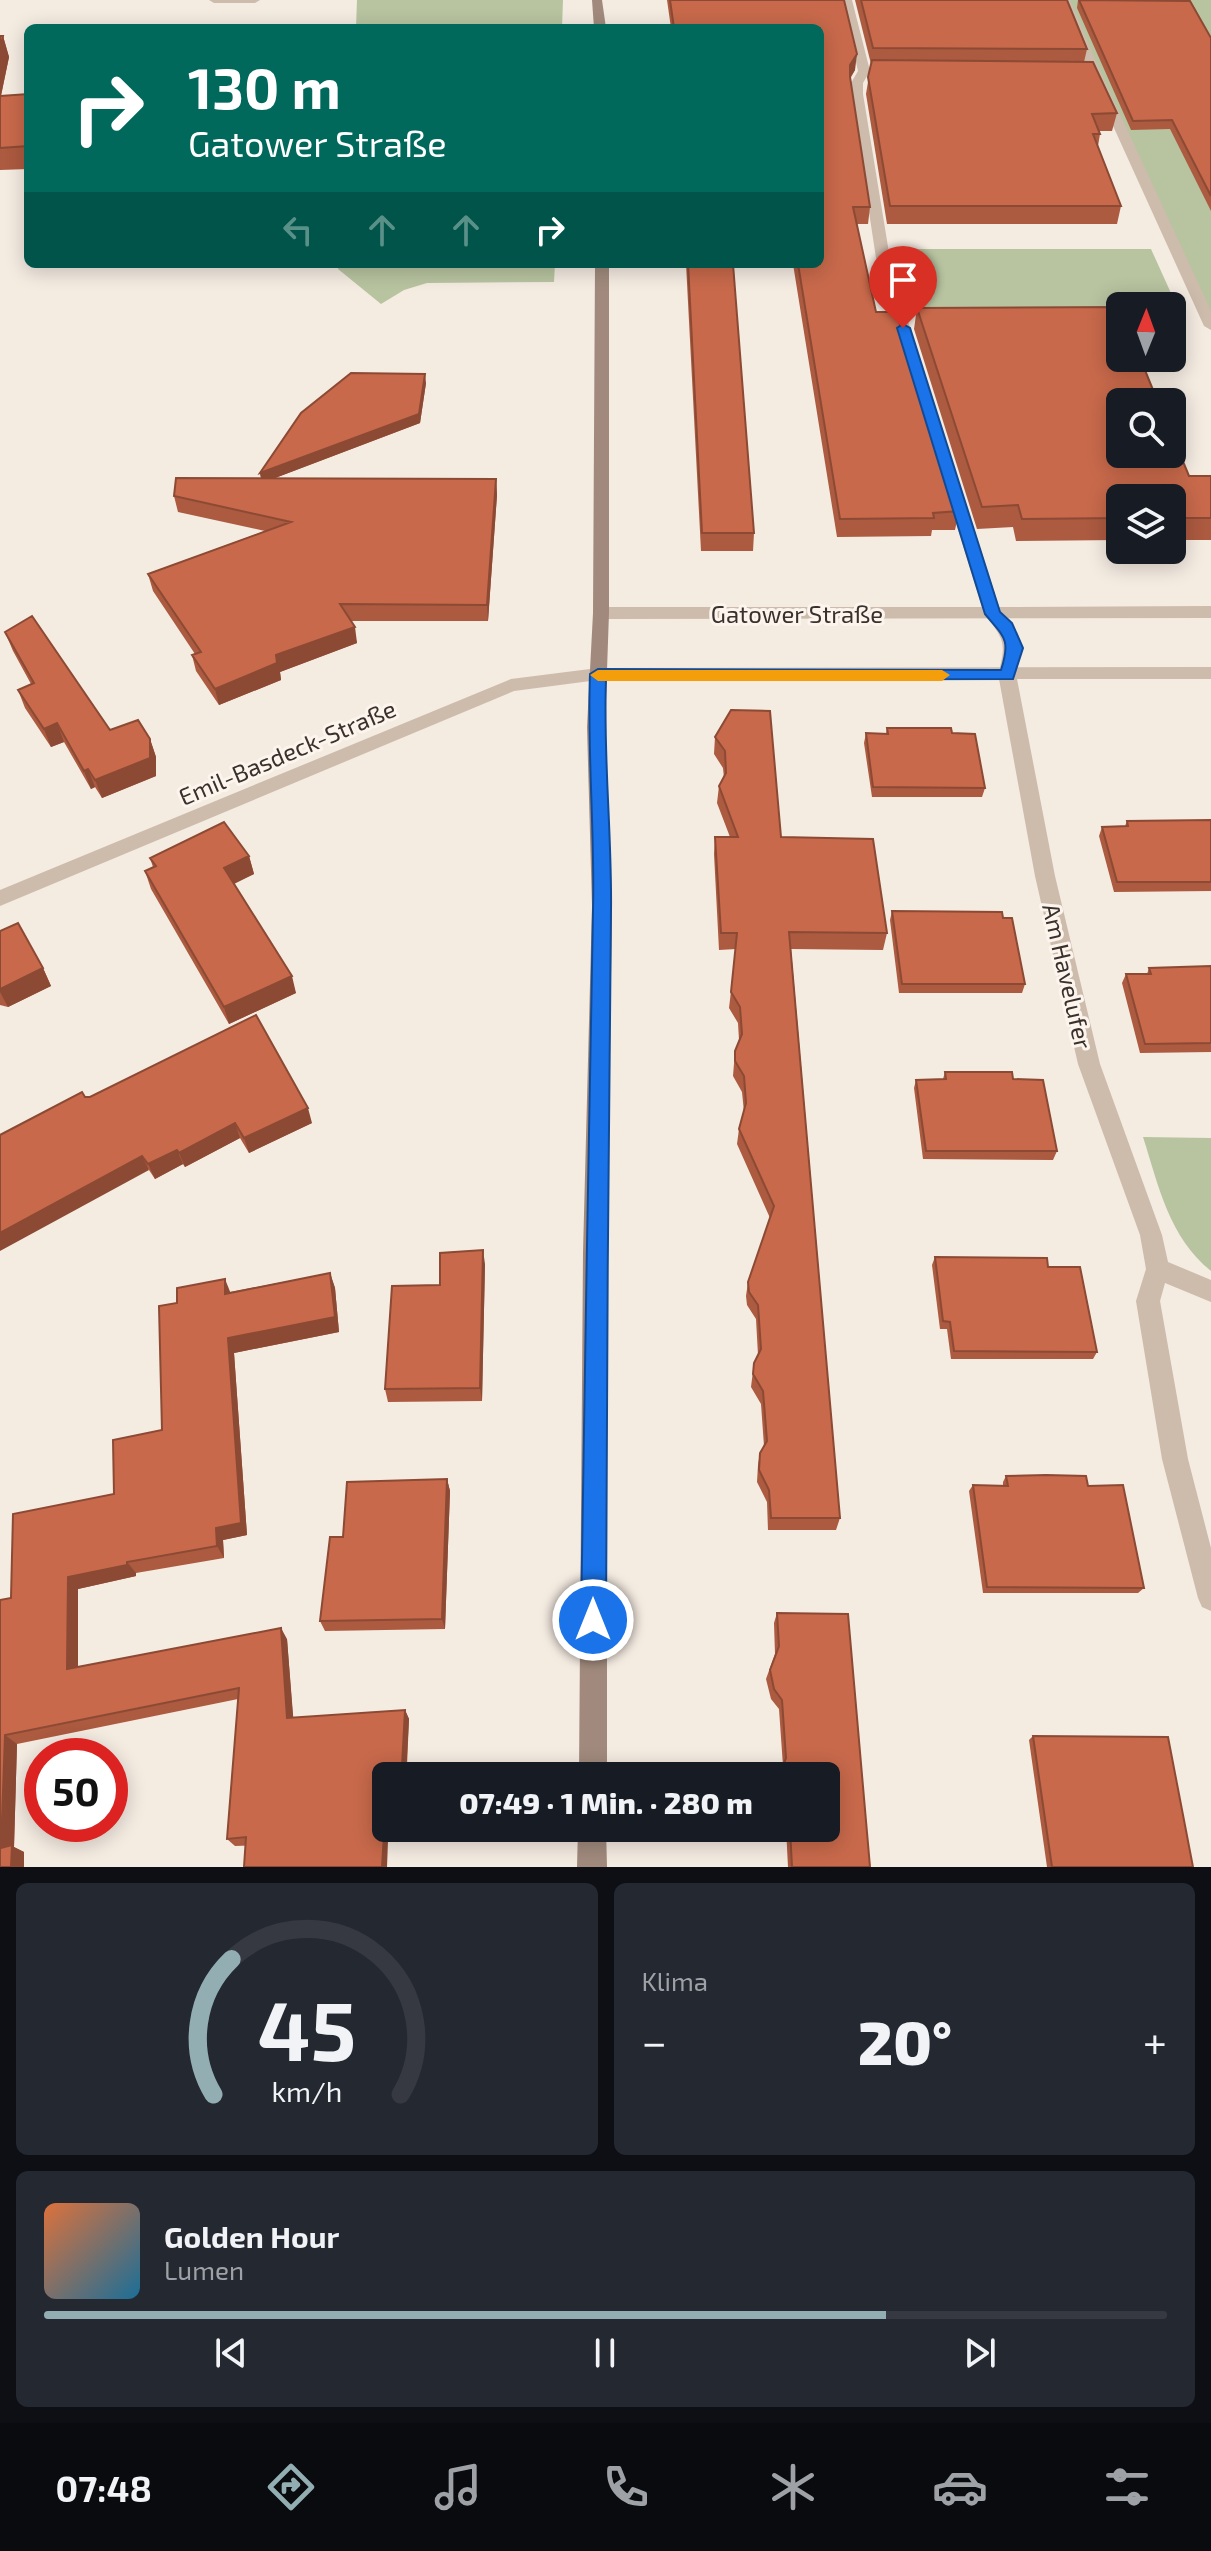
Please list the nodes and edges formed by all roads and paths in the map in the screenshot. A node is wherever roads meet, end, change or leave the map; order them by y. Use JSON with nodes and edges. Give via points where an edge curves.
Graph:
{"nodes":[{"id":1,"x":214,"y":0,"type":"edge"},
{"id":2,"x":255,"y":0,"type":"edge"},
{"id":3,"x":597,"y":0,"type":"edge"},
{"id":4,"x":847,"y":0,"type":"edge"},
{"id":5,"x":1065,"y":0,"type":"edge"},
{"id":6,"x":600,"y":24,"type":"edge"},
{"id":7,"x":1080,"y":73,"type":"edge"},
{"id":8,"x":1095,"y":73,"type":"junction"},
{"id":9,"x":602,"y":268,"type":"edge"},
{"id":10,"x":1211,"y":326,"type":"edge"},
{"id":11,"x":1211,"y":612,"type":"edge"},
{"id":12,"x":601,"y":613,"type":"junction"},
{"id":13,"x":993,"y":614,"type":"junction"},
{"id":14,"x":1211,"y":673,"type":"edge"},
{"id":15,"x":598,"y":674,"type":"junction"},
{"id":16,"x":1007,"y":675,"type":"junction"},
{"id":17,"x":0,"y":898,"type":"edge"},
{"id":18,"x":1158,"y":1269,"type":"junction"},
{"id":19,"x":1211,"y":1291,"type":"edge"},
{"id":20,"x":1211,"y":1598,"type":"edge"},
{"id":21,"x":593,"y":1762,"type":"edge"},
{"id":22,"x":592,"y":1842,"type":"edge"},
{"id":23,"x":592,"y":1867,"type":"edge"}],
"edges":[{"from":1,"to":2,"type":"street"},
{"from":3,"to":6,"type":"main road"},
{"from":4,"to":13,"type":"street","via":[[872,71],[857,83],[857,94],[885,271]]},
{"from":5,"to":8,"type":"street"},
{"from":7,"to":8,"type":"street"},
{"from":8,"to":10,"type":"street"},
{"from":9,"to":12,"type":"main road"},
{"from":11,"to":13,"type":"street","name":"Gatower Straße"},
{"from":12,"to":13,"type":"street","name":"Gatower Straße"},
{"from":12,"to":15,"type":"main road"},
{"from":13,"to":16,"type":"street","via":[[1007,627],[1015,648]]},
{"from":14,"to":16,"type":"street"},
{"from":15,"to":16,"type":"street"},
{"from":15,"to":17,"type":"street","name":"Emil-Basdeck-Straße","via":[[511,685]]},
{"from":15,"to":21,"type":"main road","via":[[602,906]]},
{"from":16,"to":18,"type":"street","name":"Am Havelufer","via":[[1045,876],[1089,1064],[1151,1235]]},
{"from":18,"to":19,"type":"street"},
{"from":18,"to":20,"type":"street","name":"Am Havelufer","via":[[1148,1301],[1175,1459]]},
{"from":22,"to":23,"type":"main road"}]}
